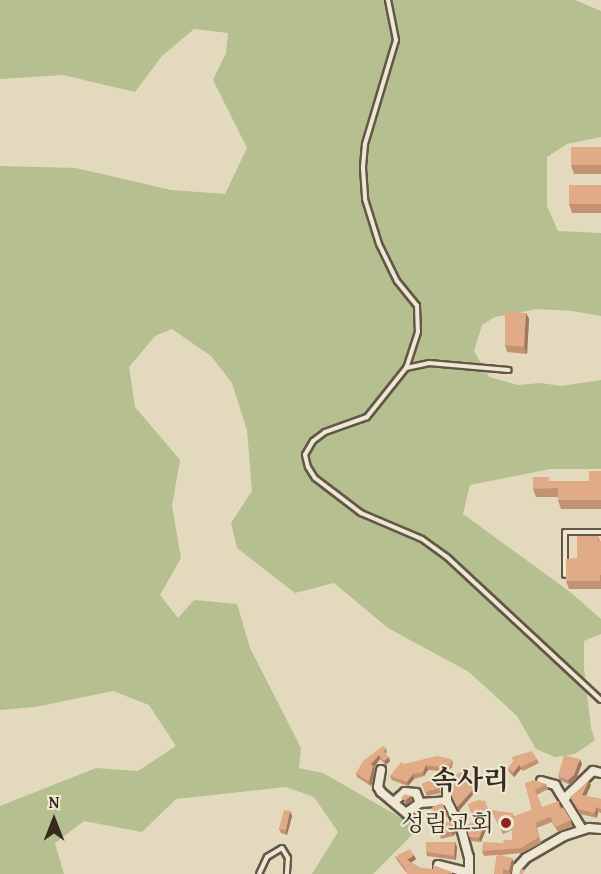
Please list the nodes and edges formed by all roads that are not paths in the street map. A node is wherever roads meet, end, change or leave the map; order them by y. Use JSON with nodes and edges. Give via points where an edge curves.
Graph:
{"nodes":[{"id":1,"x":388,"y":0,"type":"edge"},
{"id":2,"x":406,"y":368,"type":"junction"},
{"id":3,"x":509,"y":370,"type":"dead end"},
{"id":4,"x":601,"y":532,"type":"edge"},
{"id":5,"x":565,"y":575,"type":"edge"},
{"id":6,"x":601,"y":700,"type":"edge"},
{"id":7,"x":381,"y":770,"type":"dead end"},
{"id":8,"x":601,"y":773,"type":"edge"},
{"id":9,"x":541,"y":781,"type":"edge"},
{"id":10,"x":447,"y":783,"type":"dead end"},
{"id":11,"x":565,"y":798,"type":"junction"},
{"id":12,"x":395,"y":801,"type":"junction"},
{"id":13,"x":447,"y":801,"type":"junction"},
{"id":14,"x":420,"y":803,"type":"junction"},
{"id":15,"x":582,"y":829,"type":"junction"},
{"id":16,"x":601,"y":829,"type":"edge"},
{"id":17,"x":438,"y":865,"type":"edge"},
{"id":18,"x":469,"y":873,"type":"edge"},
{"id":19,"x":259,"y":874,"type":"edge"},
{"id":20,"x":287,"y":874,"type":"edge"},
{"id":21,"x":516,"y":874,"type":"edge"}],
"edges":[{"from":1,"to":2,"type":"lane","via":[[396,40],[365,144],[363,168],[365,199],[379,244],[397,281],[417,306],[418,332]]},
{"from":2,"to":3,"type":"lane","via":[[429,363]]},
{"from":2,"to":6,"type":"lane","via":[[367,417],[325,432],[313,441],[305,455],[308,467],[315,478],[361,513],[422,539],[447,558]]},
{"from":4,"to":5,"type":"lane","via":[[565,532]]},
{"from":7,"to":12,"type":"street","via":[[378,787]]},
{"from":8,"to":11,"type":"street","via":[[593,771]]},
{"from":9,"to":11,"type":"street","via":[[555,785]]},
{"from":10,"to":13,"type":"street"},
{"from":11,"to":15,"type":"street"},
{"from":12,"to":14,"type":"street","via":[[406,813]]},
{"from":12,"to":14,"type":"street","via":[[405,792],[416,793]]},
{"from":13,"to":14,"type":"street"},
{"from":13,"to":18,"type":"street","via":[[461,828]]},
{"from":15,"to":16,"type":"street"},
{"from":15,"to":21,"type":"street","via":[[526,858]]},
{"from":17,"to":18,"type":"street"},
{"from":19,"to":20,"type":"lane","via":[[267,857],[282,848],[288,858]]}]}
